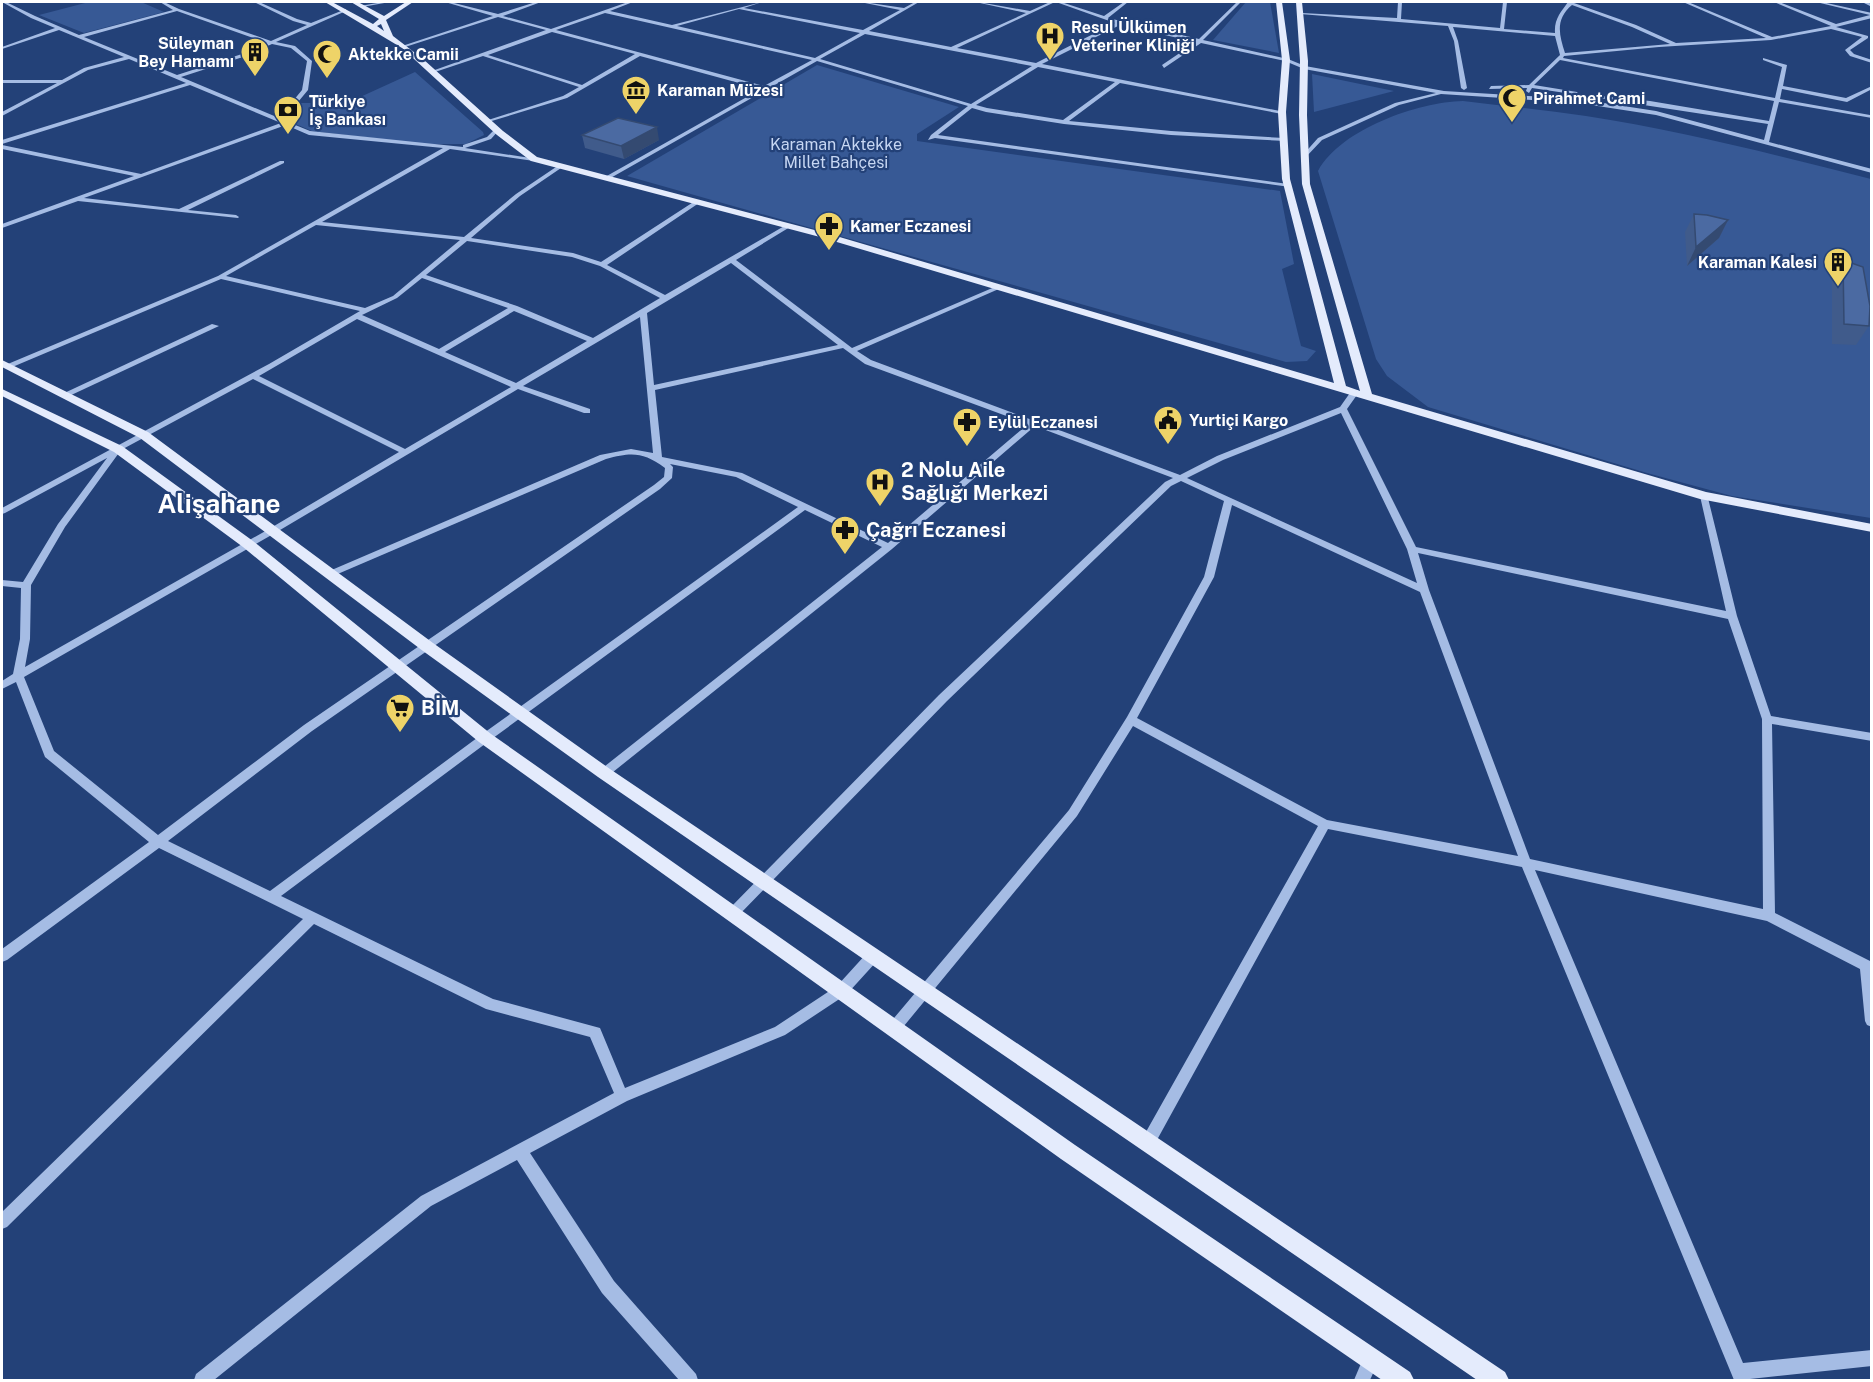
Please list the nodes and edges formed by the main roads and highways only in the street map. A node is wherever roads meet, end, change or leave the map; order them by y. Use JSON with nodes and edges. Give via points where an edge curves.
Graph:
{"nodes":[{"id":1,"x":328,"y":2,"type":"edge"},
{"id":2,"x":354,"y":2,"type":"edge"},
{"id":3,"x":410,"y":2,"type":"edge"},
{"id":4,"x":1279,"y":2,"type":"edge"},
{"id":5,"x":1299,"y":2,"type":"edge"},
{"id":6,"x":362,"y":6,"type":"junction"},
{"id":7,"x":344,"y":10,"type":"junction"},
{"id":8,"x":382,"y":18,"type":"junction"},
{"id":9,"x":373,"y":26,"type":"junction"},
{"id":10,"x":391,"y":38,"type":"junction"},
{"id":11,"x":4,"y":365,"type":"edge"},
{"id":12,"x":1341,"y":388,"type":"junction"},
{"id":13,"x":2,"y":393,"type":"edge"},
{"id":14,"x":1367,"y":395,"type":"junction"},
{"id":15,"x":1872,"y":528,"type":"edge"},
{"id":16,"x":1402,"y":1380,"type":"edge"},
{"id":17,"x":1497,"y":1380,"type":"edge"}],
"edges":[{"from":1,"to":7,"type":"main road"},
{"from":2,"to":6,"type":"main road"},
{"from":3,"to":8,"type":"main road"},
{"from":4,"to":12,"type":"main road","via":[[1286,60],[1282,112],[1288,186]]},
{"from":5,"to":14,"type":"main road","via":[[1306,184]]},
{"from":6,"to":7,"type":"main road"},
{"from":6,"to":8,"type":"main road"},
{"from":7,"to":9,"type":"main road"},
{"from":8,"to":9,"type":"main road"},
{"from":8,"to":10,"type":"main road"},
{"from":9,"to":10,"type":"main road"},
{"from":10,"to":12,"type":"main road","via":[[534,159],[788,226]]},
{"from":11,"to":17,"type":"main road","via":[[144,435],[604,773]]},
{"from":12,"to":14,"type":"main road"},
{"from":13,"to":16,"type":"main road","via":[[118,449],[248,544],[485,738],[1068,1152]]},
{"from":14,"to":15,"type":"main road","via":[[1704,496]]}]}
